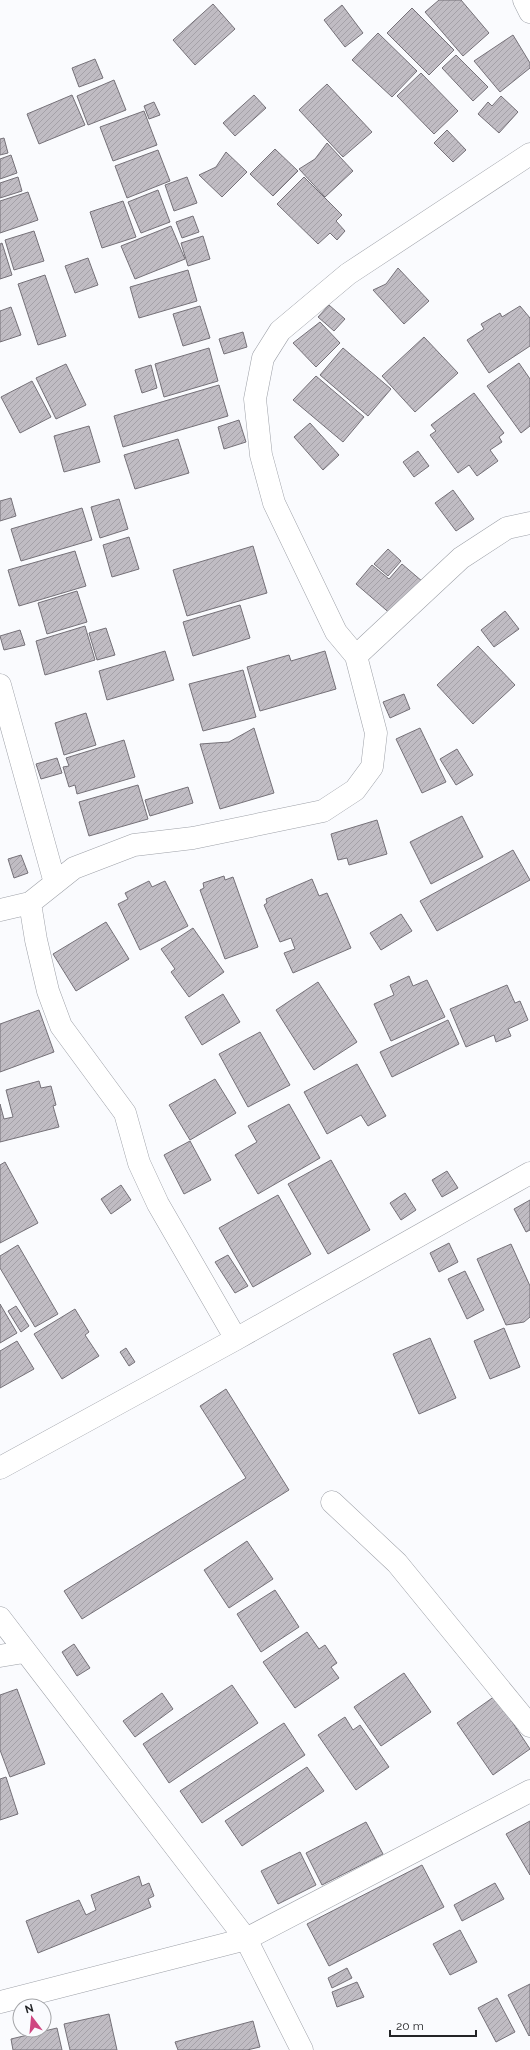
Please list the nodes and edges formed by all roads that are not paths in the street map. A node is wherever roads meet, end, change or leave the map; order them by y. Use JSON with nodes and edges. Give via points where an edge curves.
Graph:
{"nodes":[{"id":1,"x":524,"y":0,"type":"edge"},
{"id":2,"x":530,"y":12,"type":"edge"},
{"id":3,"x":530,"y":154,"type":"edge"},
{"id":4,"x":530,"y":522,"type":"edge"},
{"id":5,"x":356,"y":656,"type":"junction"},
{"id":6,"x":0,"y":685,"type":"edge"},
{"id":7,"x":55,"y":883,"type":"junction"},
{"id":8,"x":30,"y":903,"type":"junction"},
{"id":9,"x":0,"y":910,"type":"edge"},
{"id":10,"x":530,"y":1173,"type":"edge"},
{"id":11,"x":236,"y":1339,"type":"junction"},
{"id":12,"x":0,"y":1468,"type":"edge"},
{"id":13,"x":332,"y":1502,"type":"dead end"},
{"id":14,"x":0,"y":1618,"type":"edge"},
{"id":15,"x":24,"y":1652,"type":"junction"},
{"id":16,"x":0,"y":1656,"type":"edge"},
{"id":17,"x":530,"y":1726,"type":"edge"},
{"id":18,"x":530,"y":1791,"type":"edge"},
{"id":19,"x":246,"y":1939,"type":"junction"},
{"id":20,"x":0,"y":2002,"type":"edge"},
{"id":21,"x":302,"y":2050,"type":"edge"}],
"edges":[{"from":1,"to":2,"type":"street"},
{"from":3,"to":5,"type":"street","via":[[348,274],[280,331],[263,358],[255,398],[261,455],[274,503],[336,632]]},
{"from":4,"to":5,"type":"street","via":[[507,528],[460,558]]},
{"from":5,"to":7,"type":"street","via":[[376,733],[372,767],[355,790],[323,811],[193,838],[134,845],[74,868]]},
{"from":6,"to":7,"type":"street"},
{"from":7,"to":8,"type":"street"},
{"from":8,"to":9,"type":"street"},
{"from":8,"to":11,"type":"street","via":[[48,991],[61,1026],[125,1113],[139,1163],[158,1204]]},
{"from":10,"to":11,"type":"street"},
{"from":11,"to":12,"type":"street"},
{"from":13,"to":17,"type":"street","via":[[397,1563]]},
{"from":14,"to":15,"type":"street"},
{"from":15,"to":16,"type":"street"},
{"from":15,"to":19,"type":"street"},
{"from":18,"to":19,"type":"street"},
{"from":19,"to":20,"type":"street"},
{"from":19,"to":21,"type":"street"}]}
